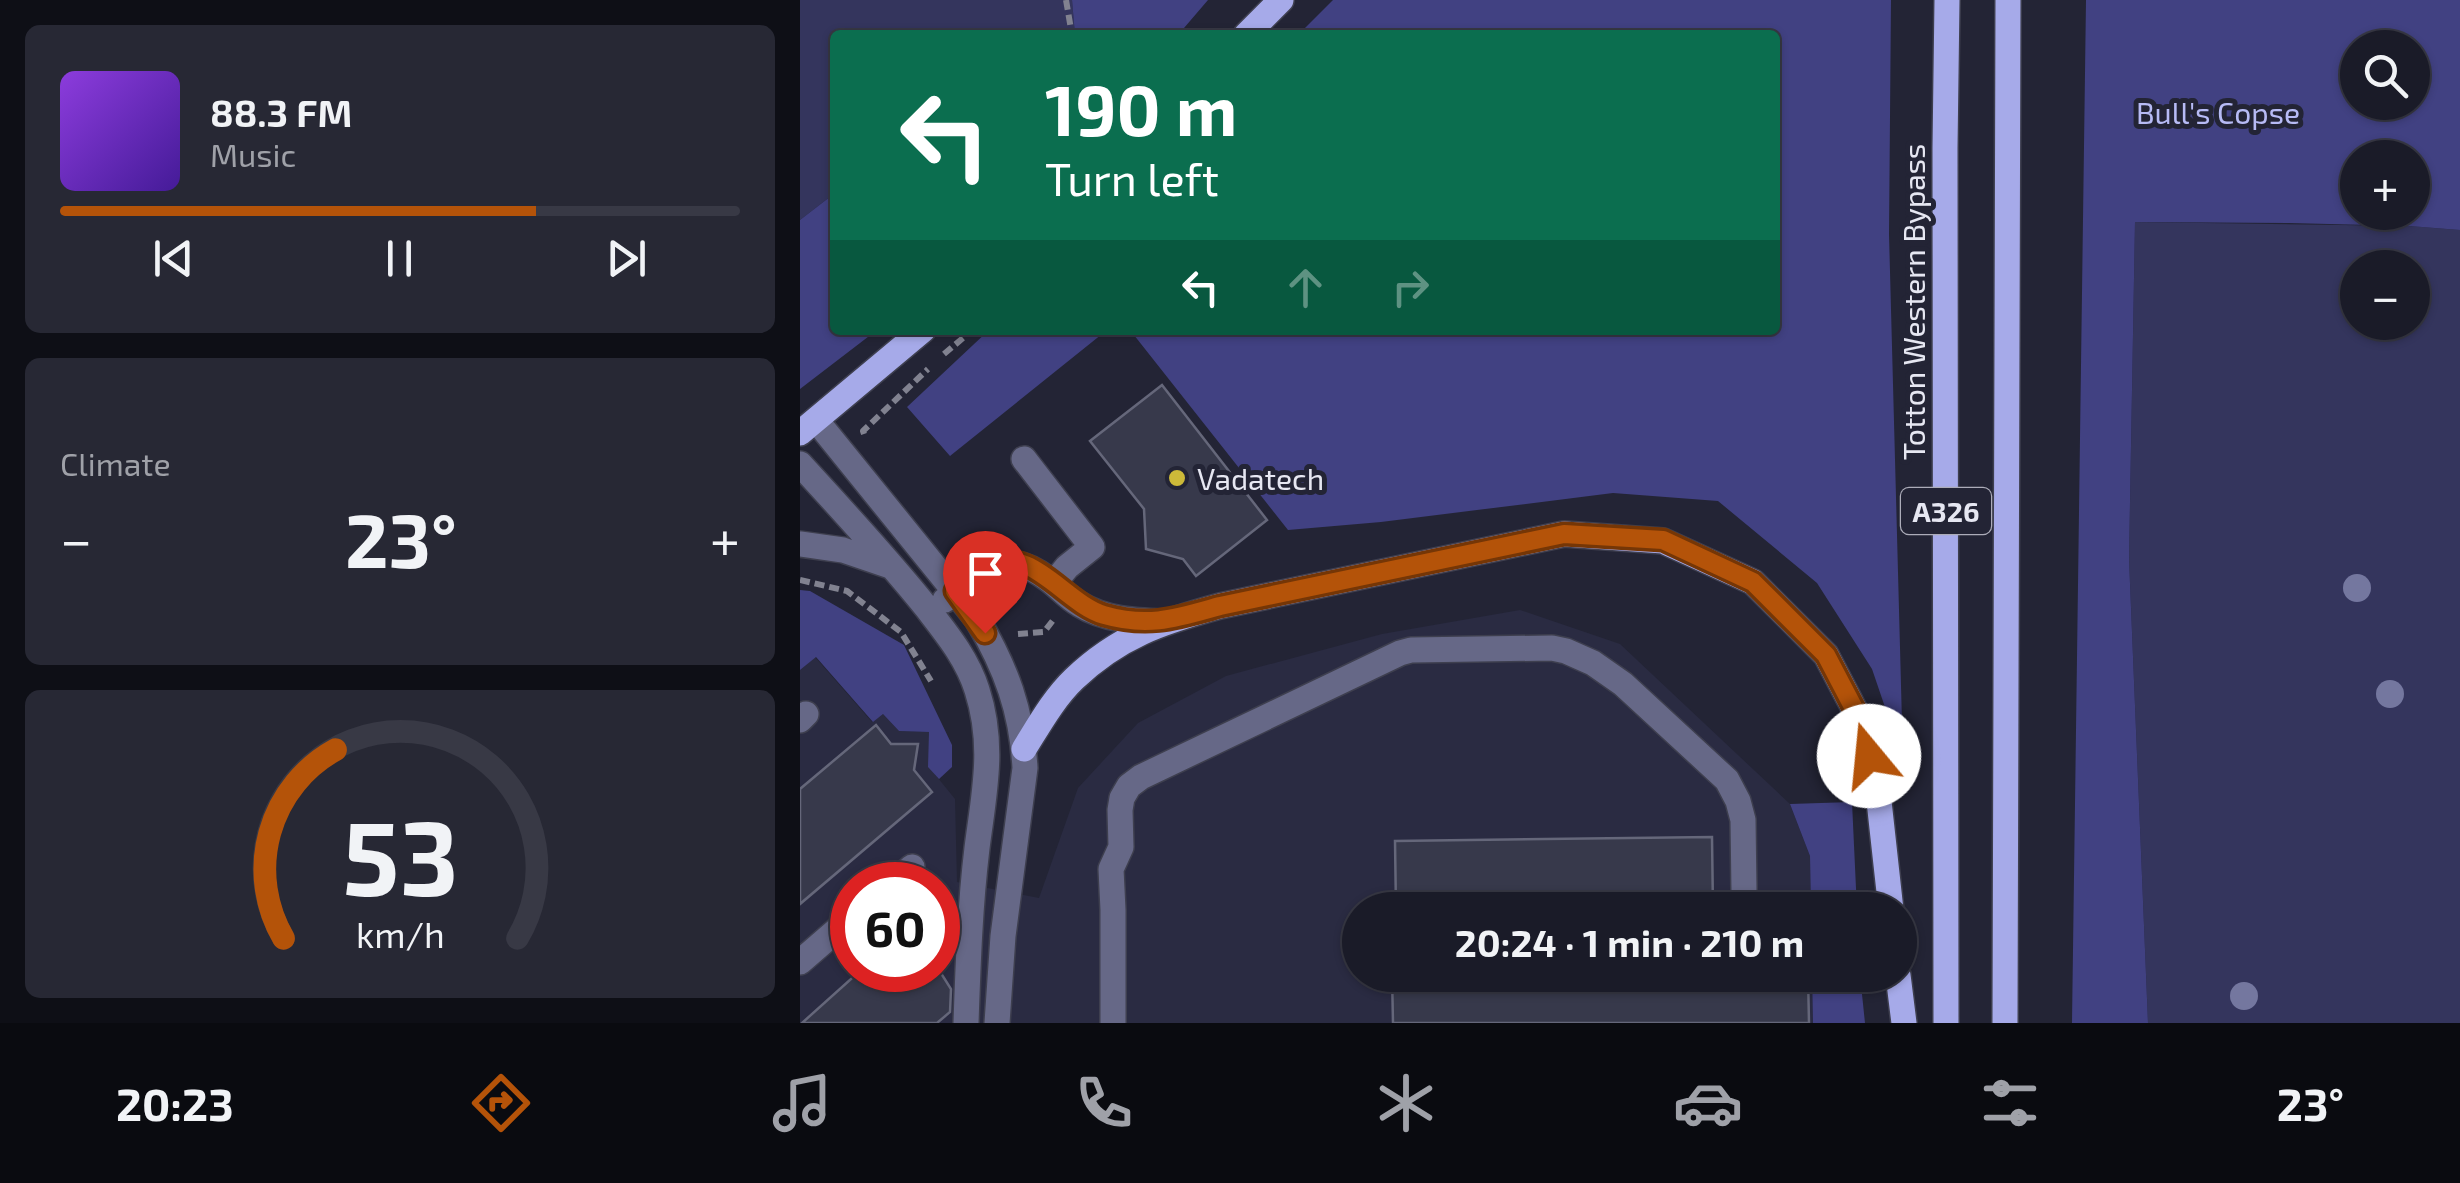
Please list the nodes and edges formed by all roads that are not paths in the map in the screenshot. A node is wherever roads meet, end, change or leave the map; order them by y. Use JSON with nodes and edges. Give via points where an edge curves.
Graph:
{"nodes":[{"id":1,"x":1281,"y":0,"type":"edge"},
{"id":2,"x":1947,"y":0,"type":"edge"},
{"id":3,"x":2008,"y":0,"type":"edge"},
{"id":4,"x":1251,"y":30,"type":"edge"},
{"id":5,"x":918,"y":335,"type":"edge"},
{"id":6,"x":808,"y":426,"type":"edge"},
{"id":7,"x":1024,"y":459,"type":"dead end"},
{"id":8,"x":800,"y":464,"type":"edge"},
{"id":9,"x":800,"y":544,"type":"edge"},
{"id":10,"x":894,"y":568,"type":"junction"},
{"id":11,"x":1062,"y":590,"type":"junction"},
{"id":12,"x":955,"y":591,"type":"junction"},
{"id":13,"x":930,"y":612,"type":"junction"},
{"id":14,"x":1164,"y":622,"type":"junction"},
{"id":15,"x":1024,"y":748,"type":"junction"},
{"id":16,"x":1744,"y":891,"type":"dead end"},
{"id":17,"x":1889,"y":892,"type":"edge"},
{"id":18,"x":830,"y":936,"type":"edge"},
{"id":19,"x":800,"y":962,"type":"edge"},
{"id":20,"x":1900,"y":992,"type":"edge"},
{"id":21,"x":966,"y":1023,"type":"edge"},
{"id":22,"x":996,"y":1023,"type":"edge"},
{"id":23,"x":1113,"y":1023,"type":"edge"},
{"id":24,"x":1904,"y":1023,"type":"edge"},
{"id":25,"x":1946,"y":1023,"type":"edge"},
{"id":26,"x":2006,"y":1023,"type":"edge"}],
"edges":[{"from":1,"to":4,"type":"main road"},
{"from":2,"to":25,"type":"main road","name":"Totton Western Bypass","number":"A326"},
{"from":3,"to":26,"type":"main road","number":"A326"},
{"from":5,"to":6,"type":"main road"},
{"from":6,"to":12,"type":"street"},
{"from":7,"to":11,"type":"street","via":[[1092,547],[1066,567]]},
{"from":8,"to":10,"type":"street"},
{"from":9,"to":10,"type":"street"},
{"from":10,"to":13,"type":"street"},
{"from":11,"to":12,"type":"street","via":[[1026,565],[1004,563],[985,568]]},
{"from":11,"to":14,"type":"street","via":[[1102,615]]},
{"from":12,"to":13,"type":"street"},
{"from":12,"to":15,"type":"street","via":[[1004,669]]},
{"from":13,"to":21,"type":"street","via":[[977,690],[988,763]]},
{"from":14,"to":15,"type":"main road","via":[[1115,645],[1072,680]]},
{"from":14,"to":17,"type":"main road","via":[[1564,534],[1663,540],[1753,582],[1826,655],[1860,720],[1878,792]]},
{"from":15,"to":22,"type":"street"},
{"from":16,"to":23,"type":"street","via":[[1744,820],[1727,780],[1623,684],[1593,663],[1552,648],[1411,650],[1130,786],[1120,810],[1121,847],[1110,869]]},
{"from":18,"to":19,"type":"street"},
{"from":20,"to":24,"type":"main road"}]}
